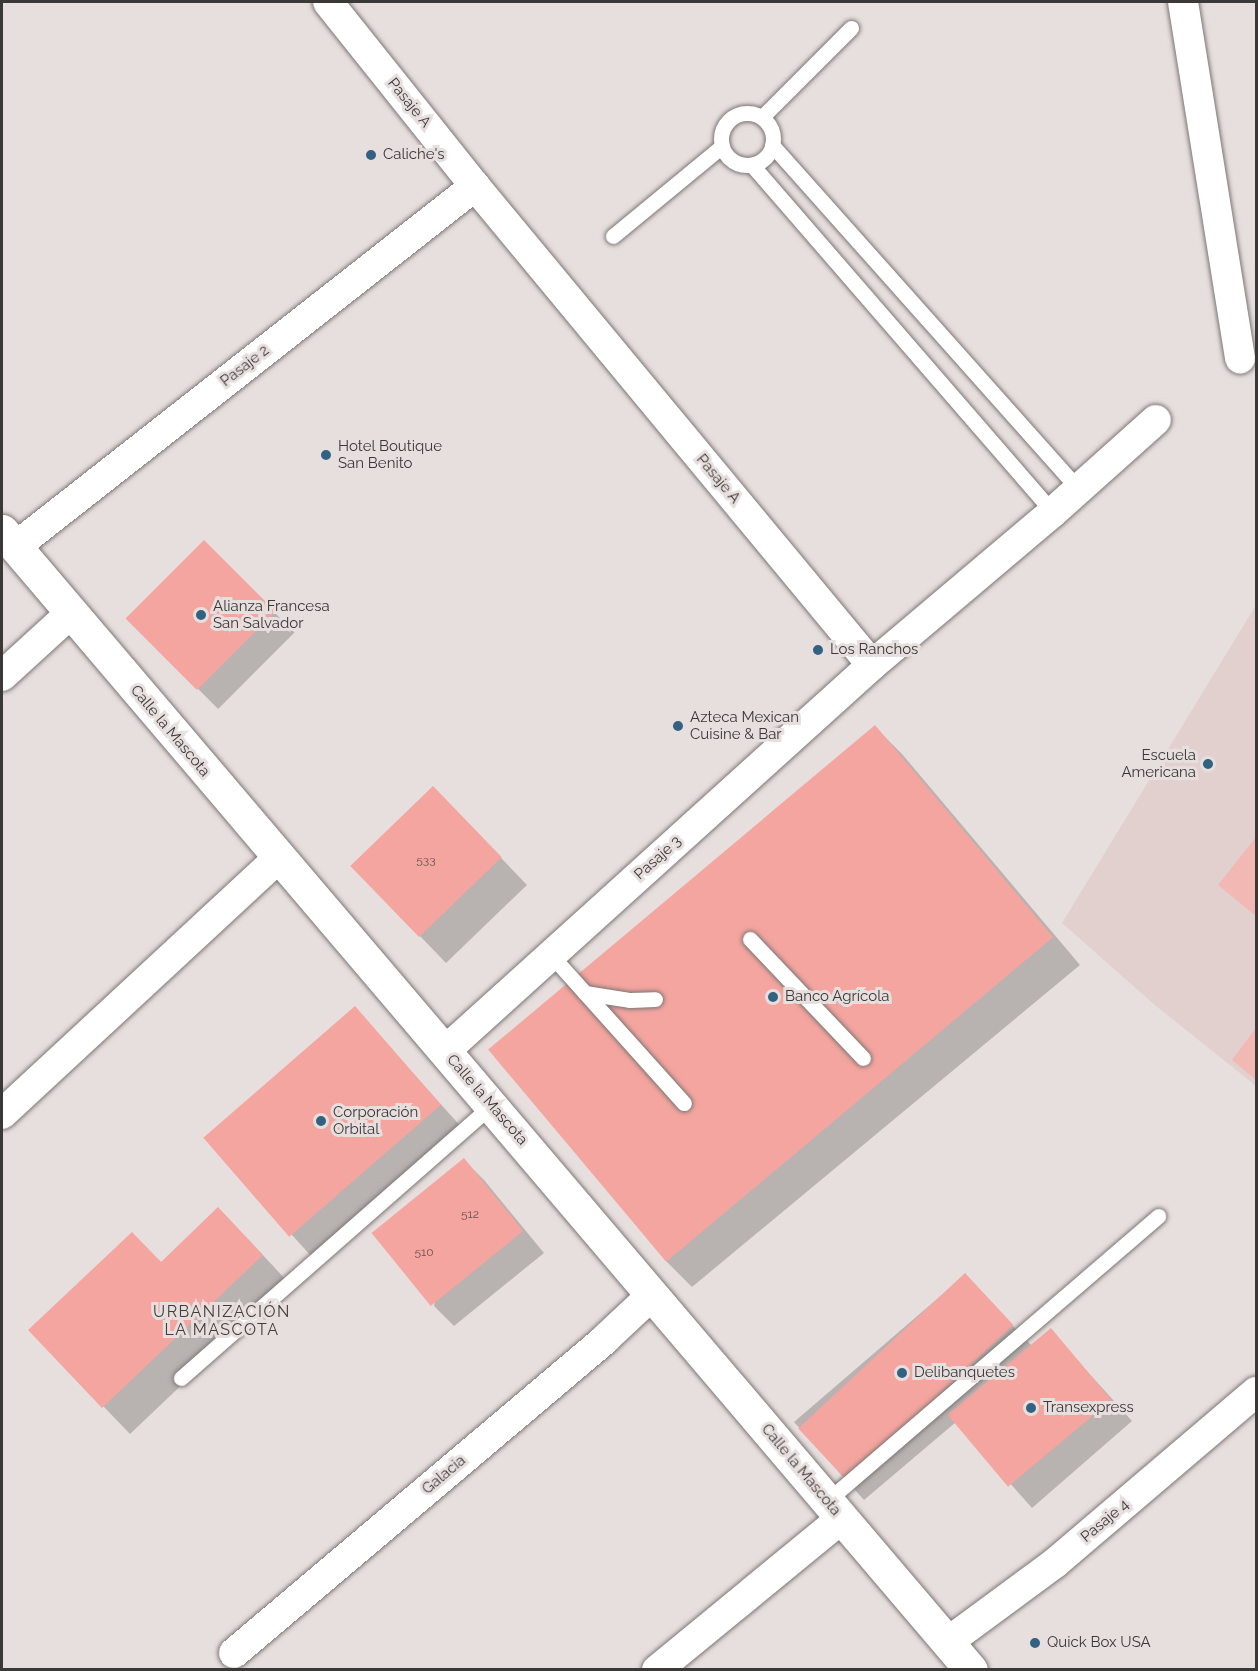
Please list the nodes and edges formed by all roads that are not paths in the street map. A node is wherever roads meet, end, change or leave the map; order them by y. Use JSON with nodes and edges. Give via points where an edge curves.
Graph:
{"nodes":[{"id":1,"x":328,"y":2,"type":"edge"},
{"id":2,"x":1184,"y":2,"type":"edge"},
{"id":3,"x":852,"y":28,"type":"dead end"},
{"id":4,"x":762,"y":117,"type":"junction"},
{"id":5,"x":772,"y":145,"type":"junction"},
{"id":6,"x":722,"y":146,"type":"junction"},
{"id":7,"x":753,"y":165,"type":"junction"},
{"id":8,"x":475,"y":186,"type":"junction"},
{"id":9,"x":613,"y":236,"type":"dead end"},
{"id":10,"x":1240,"y":358,"type":"dead end"},
{"id":11,"x":1156,"y":420,"type":"dead end"},
{"id":12,"x":1078,"y":490,"type":"junction"},
{"id":13,"x":1053,"y":512,"type":"junction"},
{"id":14,"x":8,"y":539,"type":"edge"},
{"id":15,"x":71,"y":613,"type":"junction"},
{"id":16,"x":872,"y":665,"type":"junction"},
{"id":17,"x":2,"y":676,"type":"edge"},
{"id":18,"x":278,"y":858,"type":"junction"},
{"id":19,"x":750,"y":939,"type":"dead end"},
{"id":20,"x":551,"y":955,"type":"junction"},
{"id":21,"x":585,"y":993,"type":"junction"},
{"id":22,"x":655,"y":999,"type":"dead end"},
{"id":23,"x":445,"y":1051,"type":"junction"},
{"id":24,"x":863,"y":1059,"type":"dead end"},
{"id":25,"x":684,"y":1103,"type":"dead end"},
{"id":26,"x":492,"y":1105,"type":"junction"},
{"id":27,"x":2,"y":1114,"type":"edge"},
{"id":28,"x":1158,"y":1216,"type":"dead end"},
{"id":29,"x":652,"y":1295,"type":"junction"},
{"id":30,"x":181,"y":1378,"type":"dead end"},
{"id":31,"x":1257,"y":1392,"type":"edge"},
{"id":32,"x":834,"y":1509,"type":"junction"},
{"id":33,"x":948,"y":1642,"type":"junction"},
{"id":34,"x":234,"y":1653,"type":"dead end"},
{"id":35,"x":657,"y":1670,"type":"edge"},
{"id":36,"x":971,"y":1670,"type":"edge"}],
"edges":[{"from":1,"to":8,"type":"street","name":"Pasaje A"},
{"from":2,"to":10,"type":"street"},
{"from":3,"to":4,"type":"lane"},
{"from":4,"to":5,"type":"lane","via":[[769,125]]},
{"from":4,"to":6,"type":"lane","via":[[741,112],[731,117],[724,125]]},
{"from":5,"to":7,"type":"lane","via":[[768,155]]},
{"from":5,"to":12,"type":"lane"},
{"from":6,"to":7,"type":"lane","via":[[734,162]]},
{"from":6,"to":9,"type":"lane"},
{"from":7,"to":13,"type":"lane"},
{"from":8,"to":14,"type":"street","name":"Pasaje 2"},
{"from":8,"to":16,"type":"street","name":"Pasaje A"},
{"from":11,"to":12,"type":"street"},
{"from":12,"to":13,"type":"street"},
{"from":13,"to":16,"type":"street"},
{"from":14,"to":15,"type":"main road","name":"Calle la Mascota"},
{"from":15,"to":17,"type":"street"},
{"from":15,"to":18,"type":"main road","name":"Calle la Mascota"},
{"from":16,"to":20,"type":"street","name":"Pasaje 3"},
{"from":18,"to":23,"type":"main road","name":"Calle la Mascota"},
{"from":18,"to":27,"type":"street"},
{"from":19,"to":24,"type":"lane"},
{"from":20,"to":21,"type":"lane"},
{"from":20,"to":23,"type":"street","name":"Pasaje 3"},
{"from":21,"to":22,"type":"lane","via":[[630,1000]]},
{"from":21,"to":25,"type":"lane"},
{"from":23,"to":26,"type":"main road","name":"Calle la Mascota"},
{"from":26,"to":29,"type":"main road","name":"Calle la Mascota"},
{"from":26,"to":30,"type":"lane"},
{"from":28,"to":32,"type":"lane"},
{"from":29,"to":32,"type":"main road","name":"Calle la Mascota"},
{"from":29,"to":34,"type":"street","name":"Galacia"},
{"from":31,"to":33,"type":"street","name":"Pasaje 4","via":[[1055,1563]]},
{"from":32,"to":33,"type":"main road","name":"Calle la Mascota"},
{"from":32,"to":35,"type":"street"},
{"from":33,"to":36,"type":"main road","name":"Calle la Mascota"}]}
